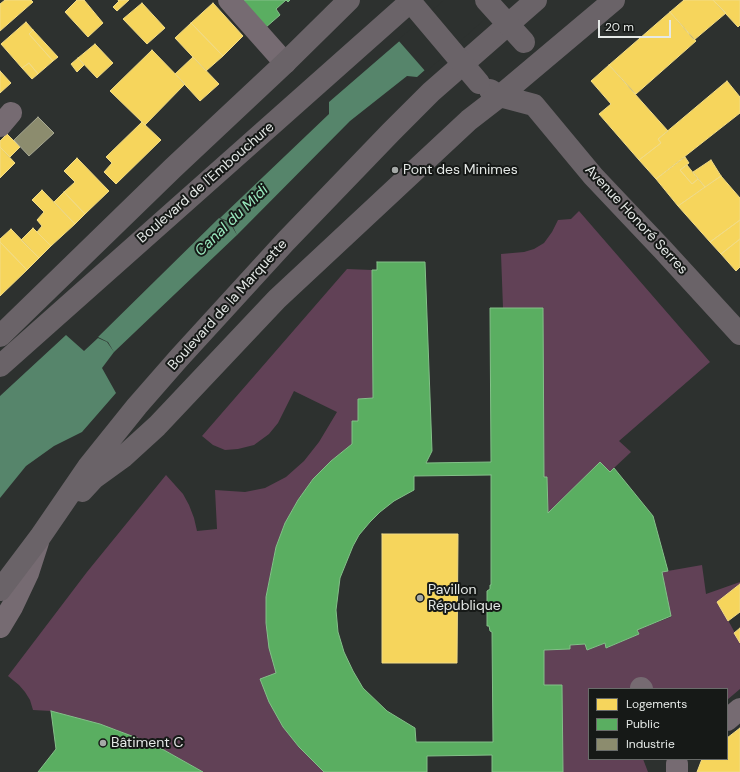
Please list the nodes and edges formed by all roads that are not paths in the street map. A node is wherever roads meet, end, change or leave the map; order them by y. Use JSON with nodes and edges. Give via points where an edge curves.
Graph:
{"nodes":[{"id":1,"x":229,"y":0,"type":"edge"},
{"id":2,"x":349,"y":0,"type":"edge"},
{"id":3,"x":409,"y":0,"type":"edge"},
{"id":4,"x":412,"y":0,"type":"edge"},
{"id":5,"x":486,"y":0,"type":"edge"},
{"id":6,"x":536,"y":0,"type":"edge"},
{"id":7,"x":614,"y":0,"type":"edge"},
{"id":8,"x":285,"y":63,"type":"junction"},
{"id":9,"x":535,"y":66,"type":"junction"},
{"id":10,"x":500,"y":96,"type":"junction"},
{"id":11,"x":534,"y":105,"type":"junction"},
{"id":12,"x":740,"y":334,"type":"edge"},
{"id":13,"x":0,"y":336,"type":"edge"},
{"id":14,"x":0,"y":366,"type":"edge"},
{"id":15,"x":40,"y":537,"type":"junction"},
{"id":16,"x":0,"y":590,"type":"edge"},
{"id":17,"x":0,"y":627,"type":"edge"},
{"id":18,"x":740,"y":709,"type":"edge"},
{"id":19,"x":728,"y":719,"type":"edge"}],
"edges":[{"from":1,"to":8,"type":"street"},
{"from":2,"to":8,"type":"main road"},
{"from":3,"to":10,"type":"main road","bridge":true,"via":[[479,82]]},
{"from":4,"to":14,"type":"main road","name":"Boulevard de l'Embouchure"},
{"from":5,"to":9,"type":"main road","bridge":true,"via":[[524,42]]},
{"from":6,"to":15,"type":"main road","name":"Boulevard de la Marquette","via":[[431,92],[286,241],[137,406],[88,467]]},
{"from":7,"to":9,"type":"main road"},
{"from":8,"to":13,"type":"main road"},
{"from":9,"to":10,"type":"main road"},
{"from":9,"to":11,"type":"main road"},
{"from":10,"to":11,"type":"main road"},
{"from":10,"to":15,"type":"main road","via":[[469,120],[277,299],[157,426],[123,457],[94,478]]},
{"from":11,"to":12,"type":"main road","name":"Avenue Honoré Serres","via":[[593,176]]},
{"from":15,"to":16,"type":"main road","name":"Boulevard de la Marquette"},
{"from":15,"to":17,"type":"street","via":[[22,587]]},
{"from":18,"to":19,"type":"street"}]}
